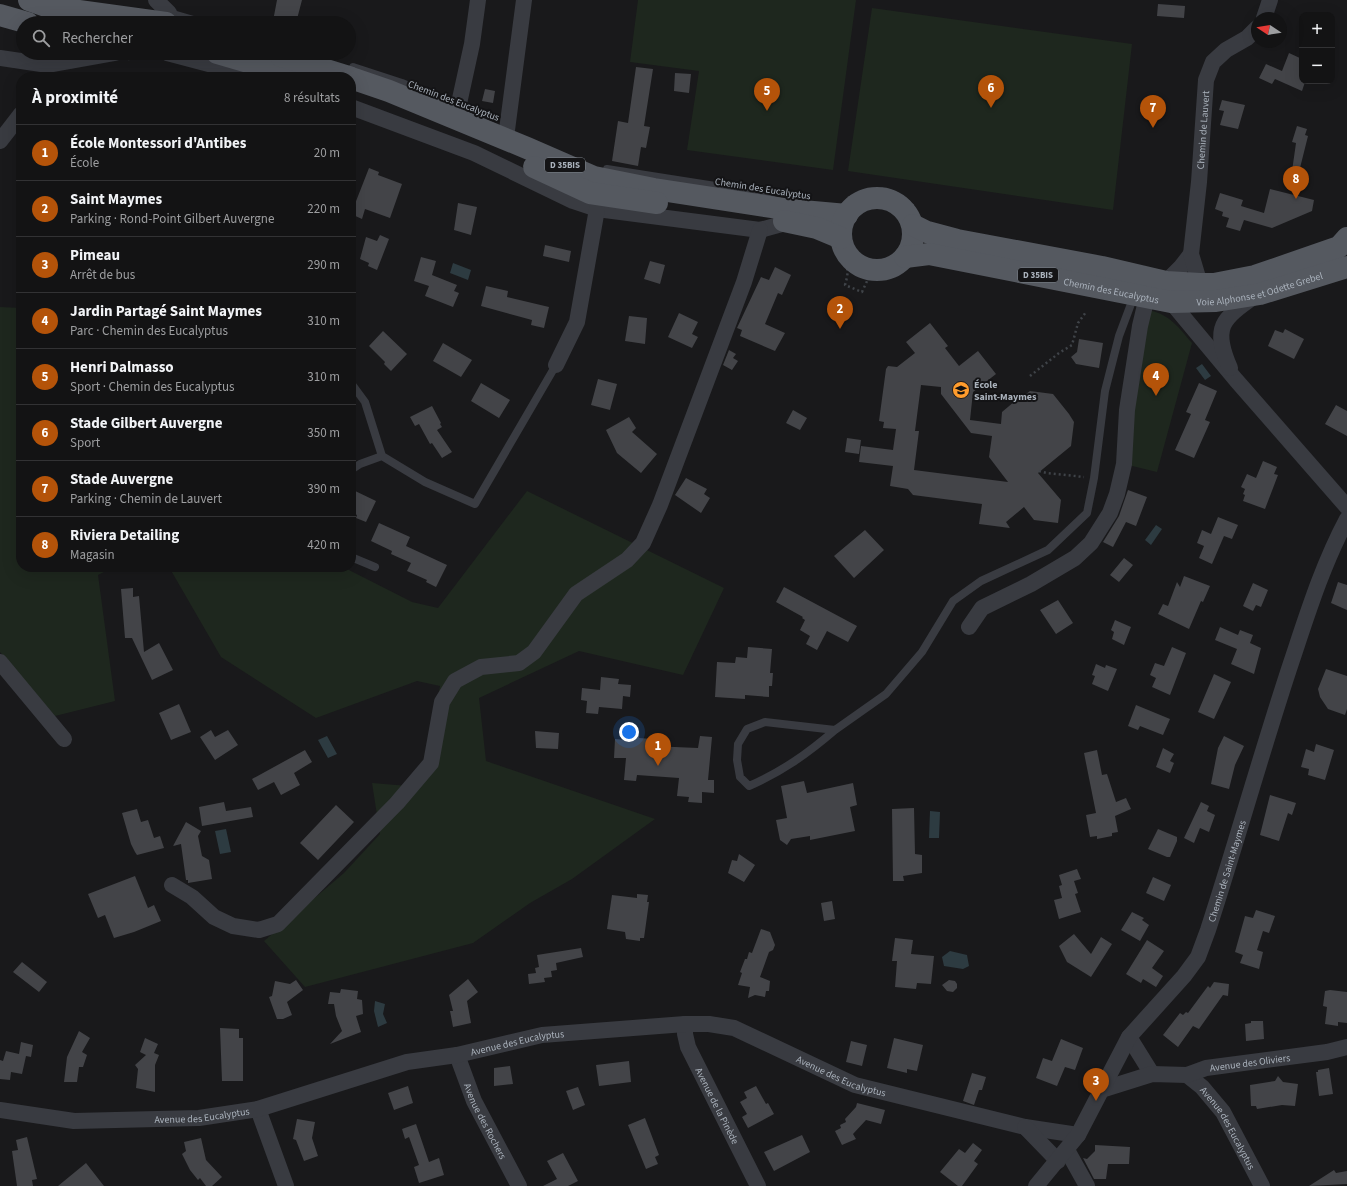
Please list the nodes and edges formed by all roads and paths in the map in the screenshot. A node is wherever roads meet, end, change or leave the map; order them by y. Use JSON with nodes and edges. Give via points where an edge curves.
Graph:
{"nodes":[{"id":1,"x":29,"y":0,"type":"edge"},
{"id":2,"x":478,"y":0,"type":"edge"},
{"id":3,"x":524,"y":0,"type":"edge"},
{"id":4,"x":1270,"y":0,"type":"edge"},
{"id":5,"x":65,"y":9,"type":"junction"},
{"id":6,"x":139,"y":10,"type":"dead end"},
{"id":7,"x":161,"y":12,"type":"edge"},
{"id":8,"x":1266,"y":12,"type":"edge"},
{"id":9,"x":0,"y":16,"type":"edge"},
{"id":10,"x":177,"y":16,"type":"edge"},
{"id":11,"x":16,"y":20,"type":"edge"},
{"id":12,"x":1251,"y":34,"type":"edge"},
{"id":13,"x":0,"y":58,"type":"edge"},
{"id":14,"x":82,"y":60,"type":"edge"},
{"id":15,"x":194,"y":60,"type":"edge"},
{"id":16,"x":241,"y":60,"type":"edge"},
{"id":17,"x":297,"y":60,"type":"edge"},
{"id":18,"x":46,"y":71,"type":"edge"},
{"id":19,"x":239,"y":72,"type":"edge"},
{"id":20,"x":283,"y":72,"type":"edge"},
{"id":21,"x":344,"y":72,"type":"edge"},
{"id":22,"x":356,"y":74,"type":"edge"},
{"id":23,"x":356,"y":76,"type":"edge"},
{"id":24,"x":356,"y":95,"type":"edge"},
{"id":25,"x":356,"y":109,"type":"edge"},
{"id":26,"x":461,"y":109,"type":"joint"},
{"id":27,"x":16,"y":120,"type":"edge"},
{"id":28,"x":507,"y":130,"type":"dead end"},
{"id":29,"x":527,"y":138,"type":"dead end"},
{"id":30,"x":0,"y":141,"type":"edge"},
{"id":31,"x":547,"y":147,"type":"dead end"},
{"id":32,"x":599,"y":167,"type":"dead end"},
{"id":33,"x":845,"y":208,"type":"junction"},
{"id":34,"x":597,"y":209,"type":"junction"},
{"id":35,"x":790,"y":216,"type":"junction"},
{"id":36,"x":916,"y":220,"type":"junction"},
{"id":37,"x":760,"y":230,"type":"junction"},
{"id":38,"x":841,"y":238,"type":"junction"},
{"id":39,"x":1347,"y":238,"type":"edge"},
{"id":40,"x":1191,"y":254,"type":"junction"},
{"id":41,"x":905,"y":257,"type":"junction"},
{"id":42,"x":1347,"y":267,"type":"edge"},
{"id":43,"x":1200,"y":284,"type":"junction"},
{"id":44,"x":1169,"y":292,"type":"junction"},
{"id":45,"x":1260,"y":294,"type":"junction"},
{"id":46,"x":1141,"y":295,"type":"junction"},
{"id":47,"x":1086,"y":312,"type":"dead end"},
{"id":48,"x":556,"y":365,"type":"joint"},
{"id":49,"x":1030,"y":376,"type":"dead end"},
{"id":50,"x":1236,"y":380,"type":"junction"},
{"id":51,"x":356,"y":390,"type":"edge"},
{"id":52,"x":382,"y":456,"type":"junction"},
{"id":53,"x":356,"y":467,"type":"edge"},
{"id":54,"x":1039,"y":471,"type":"dead end"},
{"id":55,"x":1094,"y":478,"type":"junction"},
{"id":56,"x":1347,"y":507,"type":"edge"},
{"id":57,"x":1347,"y":519,"type":"edge"},
{"id":58,"x":356,"y":558,"type":"edge"},
{"id":59,"x":375,"y":567,"type":"dead end"},
{"id":60,"x":969,"y":626,"type":"dead end"},
{"id":61,"x":0,"y":662,"type":"edge"},
{"id":62,"x":835,"y":730,"type":"junction"},
{"id":63,"x":64,"y":739,"type":"dead end"},
{"id":64,"x":172,"y":885,"type":"dead end"},
{"id":65,"x":685,"y":1024,"type":"junction"},
{"id":66,"x":1129,"y":1037,"type":"junction"},
{"id":67,"x":1347,"y":1047,"type":"edge"},
{"id":68,"x":457,"y":1055,"type":"junction"},
{"id":69,"x":1152,"y":1074,"type":"junction"},
{"id":70,"x":1187,"y":1075,"type":"junction"},
{"id":71,"x":1101,"y":1090,"type":"junction"},
{"id":72,"x":258,"y":1109,"type":"junction"},
{"id":73,"x":0,"y":1110,"type":"edge"},
{"id":74,"x":1025,"y":1127,"type":"junction"},
{"id":75,"x":1078,"y":1135,"type":"junction"},
{"id":76,"x":1062,"y":1156,"type":"junction"},
{"id":77,"x":286,"y":1186,"type":"edge"},
{"id":78,"x":519,"y":1186,"type":"edge"},
{"id":79,"x":758,"y":1186,"type":"edge"},
{"id":80,"x":1036,"y":1186,"type":"edge"},
{"id":81,"x":1087,"y":1186,"type":"edge"},
{"id":82,"x":1262,"y":1186,"type":"edge"}],
"edges":[{"from":1,"to":5,"type":"main road"},
{"from":2,"to":26,"type":"street"},
{"from":3,"to":28,"type":"street"},
{"from":4,"to":8,"type":"street"},
{"from":5,"to":6,"type":"lane"},
{"from":5,"to":7,"type":"main road"},
{"from":7,"to":10,"type":"lane"},
{"from":9,"to":11,"type":"main road"},
{"from":12,"to":40,"type":"street","name":"Chemin de Lauvert","via":[[1213,62],[1206,80]]},
{"from":13,"to":18,"type":"street"},
{"from":14,"to":18,"type":"street"},
{"from":15,"to":19,"type":"street"},
{"from":16,"to":20,"type":"main road"},
{"from":17,"to":21,"type":"main road","name":"Chemin des Eucalyptus","number":"D 35BIS"},
{"from":22,"to":26,"type":"lane","name":"Chemin des Eucalyptus","via":[[402,82]]},
{"from":23,"to":35,"type":"main road","name":"Chemin des Eucalyptus","number":"D 35BIS","via":[[594,177]]},
{"from":24,"to":35,"type":"main road","name":"Chemin des Eucalyptus","number":"D 35BIS","via":[[447,128],[590,192],[618,198]]},
{"from":25,"to":34,"type":"street","name":"Chemin des Eucalyptus","via":[[474,152],[573,201]]},
{"from":27,"to":30,"type":"street"},
{"from":29,"to":31,"type":"lane"},
{"from":32,"to":35,"type":"lane","name":"Chemin des Eucalyptus","via":[[760,193]]},
{"from":33,"to":35,"type":"main road","name":"Chemin des Eucalyptus","number":"D 35BIS"},
{"from":33,"to":36,"type":"main road","via":[[865,200],[889,199],[900,205]]},
{"from":33,"to":36,"type":"path","via":[[866,189],[881,188],[893,191],[912,203]]},
{"from":33,"to":38,"type":"main road"},
{"from":34,"to":37,"type":"street","name":"Chemin des Eucalyptus"},
{"from":34,"to":48,"type":"street","via":[[577,322]]},
{"from":35,"to":37,"type":"street","name":"Chemin des Eucalyptus"},
{"from":35,"to":38,"type":"main road","name":"Chemin des Eucalyptus","number":"D 35BIS"},
{"from":36,"to":41,"type":"main road","via":[[912,242]]},
{"from":36,"to":44,"type":"main road","name":"Chemin des Eucalyptus","number":"D 35BIS","via":[[927,232],[1102,267]]},
{"from":37,"to":64,"type":"street","via":[[744,282],[660,505],[643,543],[627,560],[576,594],[534,652],[519,663],[481,667],[455,681],[442,702],[431,763],[397,803],[278,924],[259,930],[233,926],[214,917],[192,897]]},
{"from":38,"to":41,"type":"main road","via":[[848,255],[862,267],[885,270]]},
{"from":39,"to":43,"type":"main road","number":"D 35BIS","via":[[1339,247],[1255,276],[1214,284]]},
{"from":40,"to":43,"type":"street","name":"Chemin de Lauvert"},
{"from":40,"to":44,"type":"street","via":[[1181,267]]},
{"from":41,"to":46,"type":"main road","name":"Chemin des Eucalyptus","number":"D 35BIS","via":[[929,254]]},
{"from":42,"to":45,"type":"main road","name":"Voie Alphonse et Odette Grebel","number":"D 35BIS"},
{"from":43,"to":44,"type":"main road","name":"Chemin des Eucalyptus","number":"D 35BIS"},
{"from":44,"to":45,"type":"main road","name":"Voie Alphonse et Odette Grebel","number":"D 35BIS","via":[[1216,301]]},
{"from":44,"to":46,"type":"main road","name":"Chemin des Eucalyptus","number":"D 35BIS"},
{"from":44,"to":50,"type":"street","name":"Chemin des Eucalyptus"},
{"from":45,"to":50,"type":"street","name":"Chemin des Eucalyptus","via":[[1231,313],[1220,333],[1226,359]]},
{"from":46,"to":55,"type":"lane","via":[[1118,336],[1106,391]]},
{"from":46,"to":60,"type":"street","via":[[1140,326],[1127,410],[1124,464],[1110,513],[1091,543],[1075,558],[1031,584],[982,608]]},
{"from":47,"to":49,"type":"path","via":[[1078,323],[1072,345]]},
{"from":48,"to":52,"type":"lane","via":[[475,504],[425,482]]},
{"from":50,"to":56,"type":"street","name":"Chemin des Eucalyptus"},
{"from":51,"to":52,"type":"lane","via":[[365,402]]},
{"from":52,"to":53,"type":"lane"},
{"from":54,"to":55,"type":"path"},
{"from":55,"to":62,"type":"lane","via":[[1087,513],[1048,550],[981,581],[952,602],[922,652],[886,694]]},
{"from":57,"to":66,"type":"street","name":"Chemin de Saint-Maymes","via":[[1333,545],[1312,598],[1198,957]]},
{"from":58,"to":59,"type":"lane"},
{"from":61,"to":63,"type":"street"},
{"from":62,"to":62,"type":"lane","via":[[765,722],[747,729],[738,744],[740,777],[749,786],[776,774],[805,756]]},
{"from":65,"to":68,"type":"street","name":"Avenue des Eucalyptus","via":[[542,1035]]},
{"from":65,"to":74,"type":"street","name":"Avenue des Eucalyptus","via":[[734,1028],[855,1085]]},
{"from":65,"to":79,"type":"street","name":"Avenue de la Pinède","via":[[688,1047]]},
{"from":66,"to":69,"type":"street"},
{"from":66,"to":71,"type":"street","name":"Chemin de Saint-Maymes"},
{"from":67,"to":70,"type":"street","name":"Avenue des Oliviers","via":[[1206,1068]]},
{"from":68,"to":72,"type":"street","name":"Avenue des Eucalyptus","via":[[407,1062]]},
{"from":68,"to":78,"type":"street","name":"Avenue des Rochers","via":[[474,1101]]},
{"from":69,"to":70,"type":"street","name":"Avenue des Oliviers"},
{"from":69,"to":71,"type":"street","name":"Avenue des Oliviers"},
{"from":70,"to":82,"type":"street","name":"Avenue des Eucalyptus","via":[[1202,1086],[1223,1112]]},
{"from":71,"to":75,"type":"street","name":"Chemin de Saint-Maymes"},
{"from":72,"to":73,"type":"street","name":"Avenue des Eucalyptus","via":[[199,1118],[74,1121]]},
{"from":72,"to":77,"type":"street"},
{"from":74,"to":75,"type":"street","name":"Avenue des Eucalyptus"},
{"from":74,"to":76,"type":"street"},
{"from":75,"to":76,"type":"street","name":"Chemin de Saint-Maymes"},
{"from":76,"to":80,"type":"street","name":"Chemin de Saint-Maymes"},
{"from":76,"to":81,"type":"street"}]}
